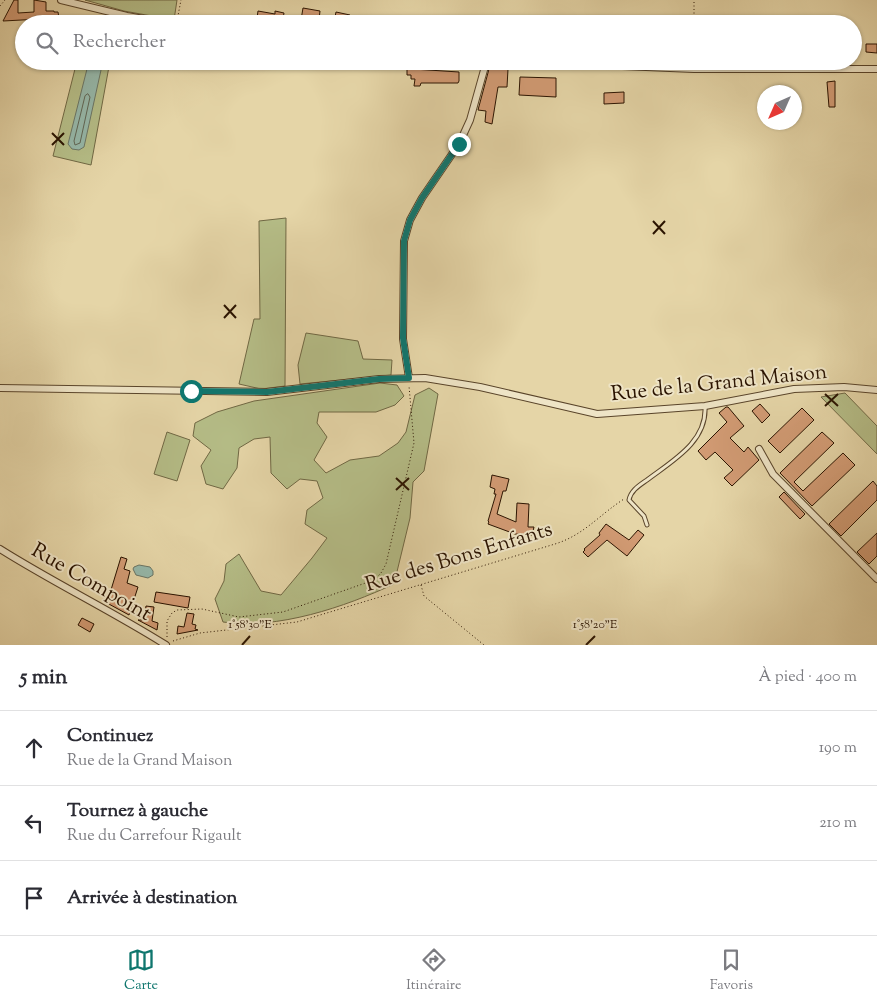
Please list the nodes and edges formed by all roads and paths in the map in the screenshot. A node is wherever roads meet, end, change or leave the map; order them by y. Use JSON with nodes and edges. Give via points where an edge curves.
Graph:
{"nodes":[{"id":1,"x":5,"y":0,"type":"edge"},
{"id":2,"x":61,"y":0,"type":"edge"},
{"id":3,"x":181,"y":0,"type":"edge"},
{"id":4,"x":694,"y":0,"type":"edge"},
{"id":5,"x":0,"y":6,"type":"edge"},
{"id":6,"x":123,"y":15,"type":"edge"},
{"id":7,"x":178,"y":15,"type":"edge"},
{"id":8,"x":694,"y":15,"type":"edge"},
{"id":9,"x":862,"y":69,"type":"edge"},
{"id":10,"x":877,"y":69,"type":"edge"},
{"id":11,"x":484,"y":70,"type":"edge"},
{"id":12,"x":409,"y":382,"type":"junction"},
{"id":13,"x":0,"y":388,"type":"edge"},
{"id":14,"x":877,"y":390,"type":"edge"},
{"id":15,"x":705,"y":406,"type":"junction"},
{"id":16,"x":759,"y":449,"type":"dead end"},
{"id":17,"x":630,"y":495,"type":"junction"},
{"id":18,"x":647,"y":525,"type":"dead end"},
{"id":19,"x":0,"y":549,"type":"edge"},
{"id":20,"x":877,"y":579,"type":"edge"},
{"id":21,"x":421,"y":585,"type":"junction"},
{"id":22,"x":168,"y":644,"type":"edge"},
{"id":23,"x":484,"y":645,"type":"edge"}],
"edges":[{"from":1,"to":5,"type":"path"},
{"from":2,"to":6,"type":"street"},
{"from":3,"to":7,"type":"path"},
{"from":4,"to":8,"type":"path"},
{"from":9,"to":10,"type":"street"},
{"from":11,"to":12,"type":"street","via":[[470,120],[459,144],[422,198],[410,220],[404,241],[403,338]]},
{"from":12,"to":13,"type":"street","name":"Rue de la Grand Maison","via":[[379,379],[267,392]]},
{"from":12,"to":15,"type":"street","name":"Rue de la Grand Maison","via":[[425,378],[480,387],[597,414]]},
{"from":12,"to":22,"type":"path","via":[[414,444],[386,564],[381,573],[374,580],[283,612],[239,617],[202,610],[177,610],[167,621]]},
{"from":14,"to":15,"type":"street","name":"Rue de la Grand Maison","via":[[794,389]]},
{"from":15,"to":17,"type":"lane","via":[[706,417],[691,444]]},
{"from":16,"to":20,"type":"street","via":[[773,474]]},
{"from":17,"to":18,"type":"lane","via":[[629,500],[644,516]]},
{"from":17,"to":21,"type":"path","name":"Rue des Bons Enfants","via":[[570,539]]},
{"from":19,"to":22,"type":"street","name":"Rue Compoint"},
{"from":21,"to":22,"type":"path","name":"Rue des Bons Enfants","via":[[297,622],[200,633]]},
{"from":21,"to":23,"type":"path","via":[[424,596]]}]}
